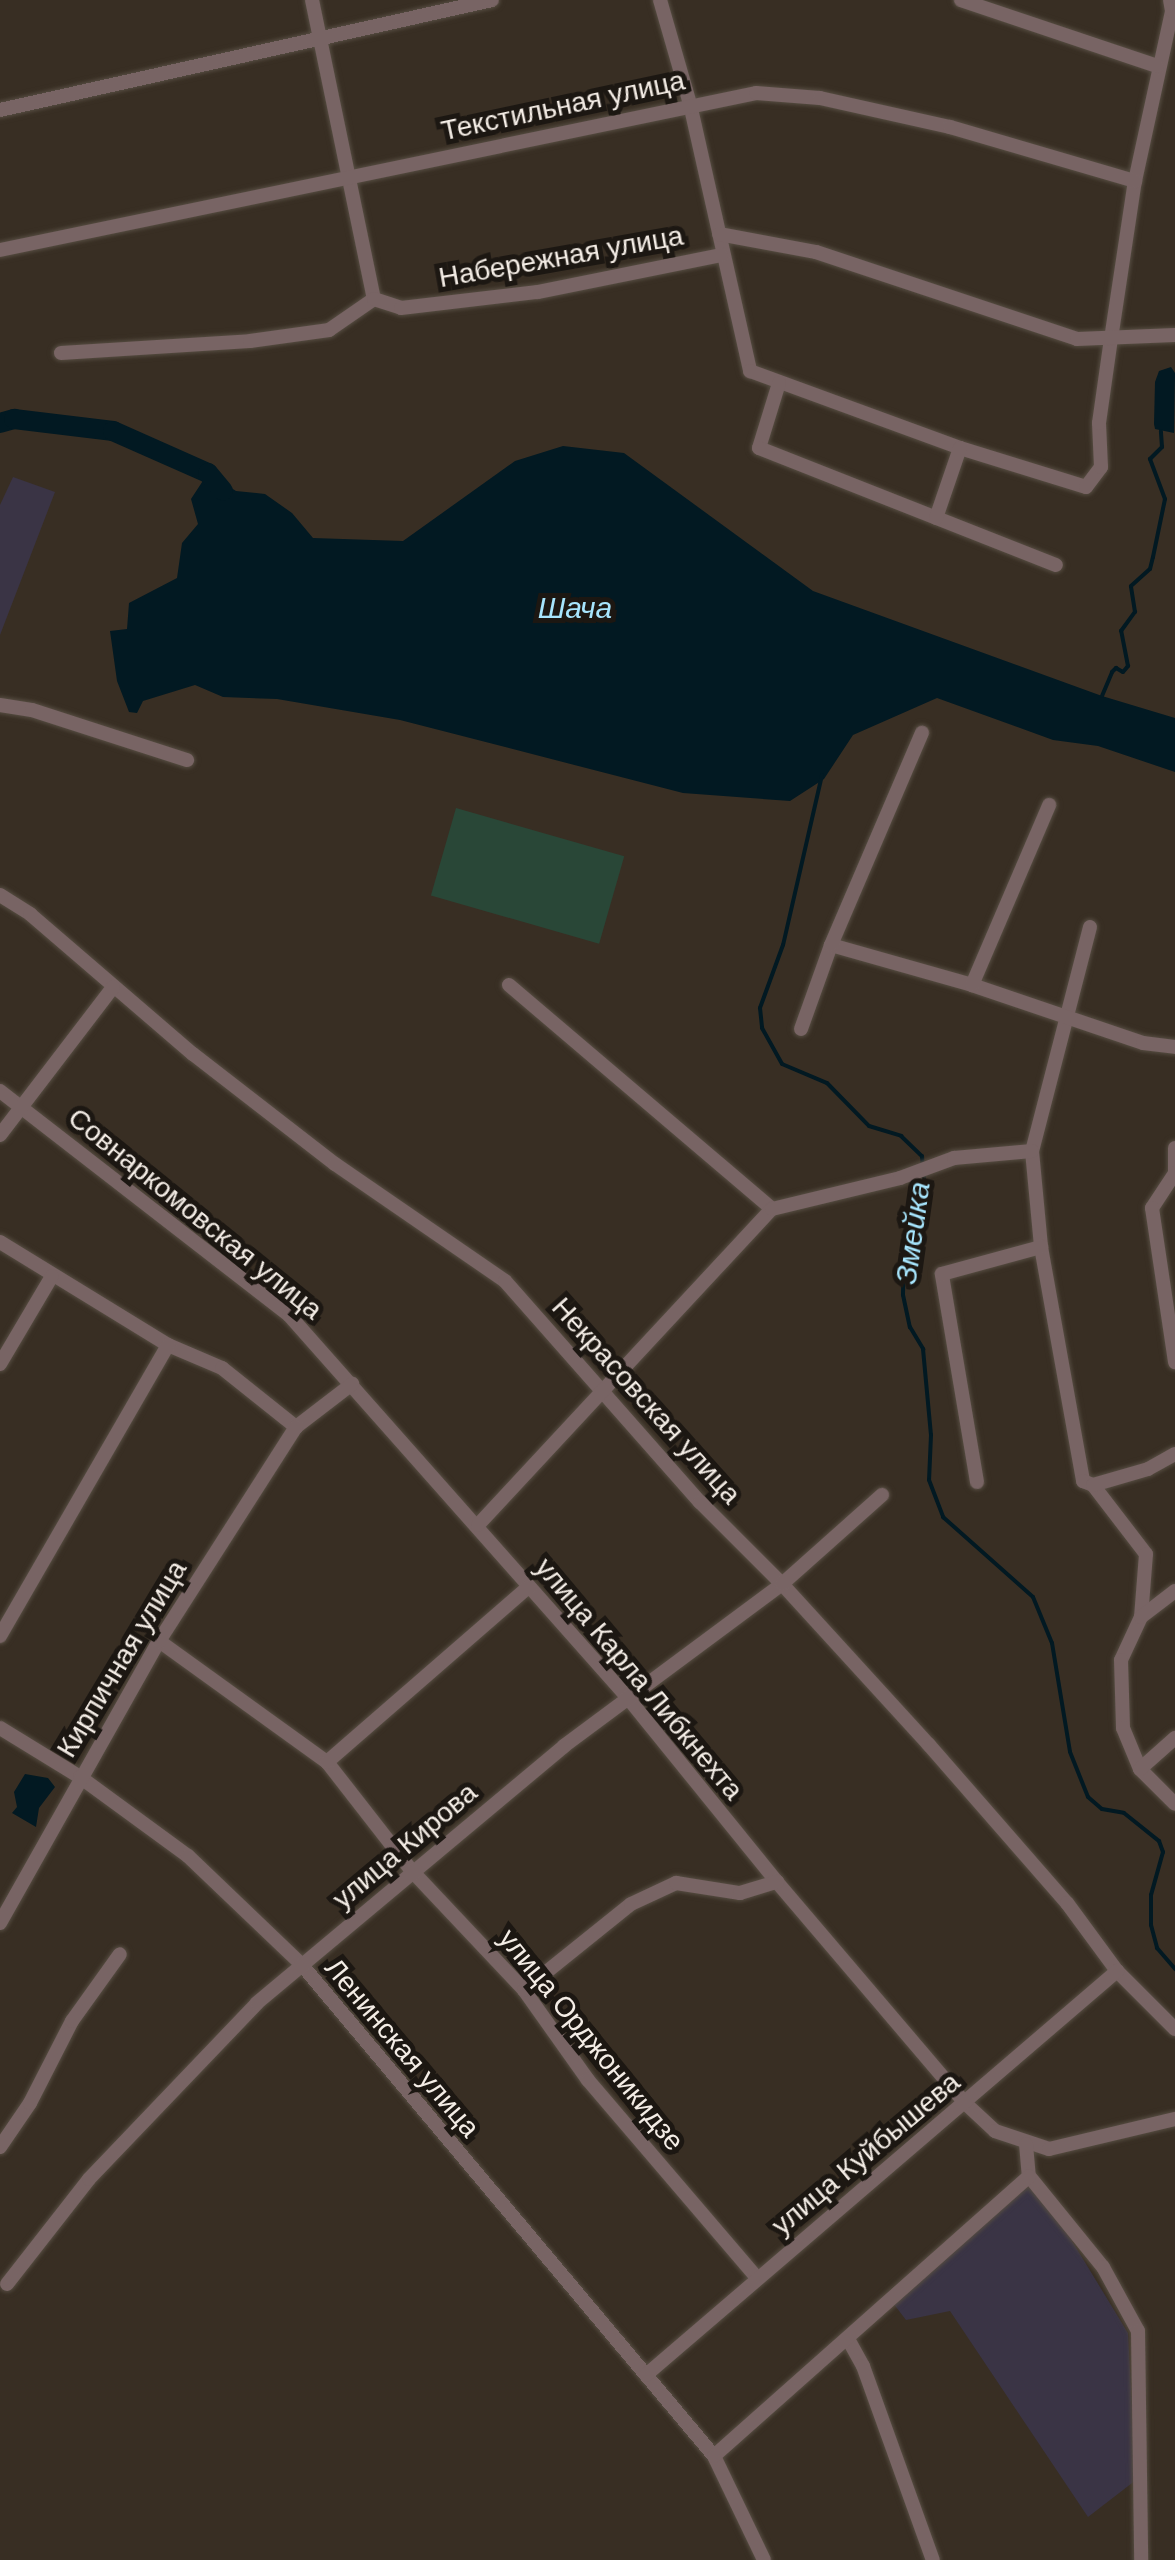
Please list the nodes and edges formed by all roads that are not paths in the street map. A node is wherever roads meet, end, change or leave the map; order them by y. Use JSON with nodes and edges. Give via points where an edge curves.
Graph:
{"nodes":[{"id":1,"x":312,"y":0,"type":"edge"},
{"id":2,"x":492,"y":0,"type":"edge"},
{"id":3,"x":660,"y":0,"type":"edge"},
{"id":4,"x":961,"y":0,"type":"edge"},
{"id":5,"x":1170,"y":0,"type":"edge"},
{"id":6,"x":322,"y":39,"type":"junction"},
{"id":7,"x":1157,"y":66,"type":"junction"},
{"id":8,"x":690,"y":104,"type":"junction"},
{"id":9,"x":0,"y":110,"type":"edge"},
{"id":10,"x":348,"y":176,"type":"junction"},
{"id":11,"x":1135,"y":181,"type":"junction"},
{"id":12,"x":718,"y":234,"type":"junction"},
{"id":13,"x":0,"y":250,"type":"edge"},
{"id":14,"x":722,"y":254,"type":"junction"},
{"id":15,"x":374,"y":299,"type":"junction"},
{"id":16,"x":1175,"y":336,"type":"edge"},
{"id":17,"x":1111,"y":339,"type":"junction"},
{"id":18,"x":61,"y":354,"type":"dead end"},
{"id":19,"x":779,"y":383,"type":"junction"},
{"id":20,"x":960,"y":448,"type":"junction"},
{"id":21,"x":936,"y":518,"type":"junction"},
{"id":22,"x":1056,"y":565,"type":"dead end"},
{"id":23,"x":0,"y":705,"type":"edge"},
{"id":24,"x":922,"y":733,"type":"dead end"},
{"id":25,"x":187,"y":760,"type":"dead end"},
{"id":26,"x":1048,"y":805,"type":"dead end"},
{"id":27,"x":0,"y":895,"type":"edge"},
{"id":28,"x":1090,"y":927,"type":"dead end"},
{"id":29,"x":831,"y":945,"type":"junction"},
{"id":30,"x":972,"y":984,"type":"junction"},
{"id":31,"x":509,"y":985,"type":"dead end"},
{"id":32,"x":113,"y":987,"type":"junction"},
{"id":33,"x":1066,"y":1017,"type":"junction"},
{"id":34,"x":801,"y":1029,"type":"dead end"},
{"id":35,"x":1175,"y":1047,"type":"edge"},
{"id":36,"x":0,"y":1091,"type":"edge"},
{"id":37,"x":20,"y":1106,"type":"junction"},
{"id":38,"x":0,"y":1135,"type":"edge"},
{"id":39,"x":1175,"y":1148,"type":"edge"},
{"id":40,"x":1032,"y":1151,"type":"junction"},
{"id":41,"x":772,"y":1209,"type":"junction"},
{"id":42,"x":0,"y":1242,"type":"edge"},
{"id":43,"x":1041,"y":1248,"type":"junction"},
{"id":44,"x":52,"y":1276,"type":"junction"},
{"id":45,"x":168,"y":1344,"type":"junction"},
{"id":46,"x":1175,"y":1362,"type":"edge"},
{"id":47,"x":0,"y":1364,"type":"edge"},
{"id":48,"x":352,"y":1384,"type":"junction"},
{"id":49,"x":602,"y":1390,"type":"junction"},
{"id":50,"x":296,"y":1426,"type":"junction"},
{"id":51,"x":1175,"y":1454,"type":"edge"},
{"id":52,"x":977,"y":1482,"type":"dead end"},
{"id":53,"x":1093,"y":1484,"type":"junction"},
{"id":54,"x":882,"y":1495,"type":"dead end"},
{"id":55,"x":478,"y":1525,"type":"junction"},
{"id":56,"x":782,"y":1584,"type":"junction"},
{"id":57,"x":528,"y":1587,"type":"junction"},
{"id":58,"x":1175,"y":1591,"type":"edge"},
{"id":59,"x":1141,"y":1618,"type":"junction"},
{"id":60,"x":0,"y":1636,"type":"edge"},
{"id":61,"x":159,"y":1641,"type":"junction"},
{"id":62,"x":628,"y":1698,"type":"junction"},
{"id":63,"x":0,"y":1728,"type":"edge"},
{"id":64,"x":1175,"y":1738,"type":"edge"},
{"id":65,"x":328,"y":1762,"type":"junction"},
{"id":66,"x":1140,"y":1769,"type":"junction"},
{"id":67,"x":80,"y":1777,"type":"junction"},
{"id":68,"x":1175,"y":1804,"type":"edge"},
{"id":69,"x":412,"y":1871,"type":"junction"},
{"id":70,"x":777,"y":1882,"type":"junction"},
{"id":71,"x":0,"y":1922,"type":"edge"},
{"id":72,"x":120,"y":1954,"type":"dead end"},
{"id":73,"x":302,"y":1966,"type":"junction"},
{"id":74,"x":1117,"y":1971,"type":"junction"},
{"id":75,"x":524,"y":1990,"type":"junction"},
{"id":76,"x":1175,"y":2029,"type":"edge"},
{"id":77,"x":965,"y":2104,"type":"junction"},
{"id":78,"x":1175,"y":2119,"type":"edge"},
{"id":79,"x":1026,"y":2144,"type":"junction"},
{"id":80,"x":0,"y":2147,"type":"edge"},
{"id":81,"x":1029,"y":2176,"type":"junction"},
{"id":82,"x":756,"y":2278,"type":"junction"},
{"id":83,"x":7,"y":2284,"type":"dead end"},
{"id":84,"x":848,"y":2340,"type":"junction"},
{"id":85,"x":646,"y":2375,"type":"junction"},
{"id":86,"x":714,"y":2456,"type":"junction"},
{"id":87,"x":764,"y":2560,"type":"edge"},
{"id":88,"x":933,"y":2560,"type":"edge"},
{"id":89,"x":1140,"y":2560,"type":"edge"}],
"edges":[{"from":1,"to":6,"type":"street"},
{"from":2,"to":6,"type":"street"},
{"from":3,"to":8,"type":"street"},
{"from":4,"to":7,"type":"street"},
{"from":5,"to":7,"type":"street"},
{"from":6,"to":9,"type":"street"},
{"from":6,"to":10,"type":"street"},
{"from":7,"to":11,"type":"street"},
{"from":8,"to":10,"type":"street","name":"Текстильная улица"},
{"from":8,"to":11,"type":"street","name":"Текстильная улица","via":[[756,93],[820,98],[950,127]]},
{"from":8,"to":12,"type":"street"},
{"from":10,"to":13,"type":"street","name":"Текстильная улица"},
{"from":10,"to":15,"type":"street"},
{"from":11,"to":17,"type":"street"},
{"from":12,"to":14,"type":"street"},
{"from":12,"to":17,"type":"street","via":[[816,252],[1076,339]]},
{"from":14,"to":15,"type":"street","name":"Набережная улица","via":[[538,292],[400,308]]},
{"from":14,"to":19,"type":"street","via":[[750,371]]},
{"from":15,"to":18,"type":"street","via":[[329,330]]},
{"from":16,"to":17,"type":"street"},
{"from":17,"to":20,"type":"street","via":[[1099,423],[1101,467],[1086,487]]},
{"from":19,"to":20,"type":"street"},
{"from":19,"to":21,"type":"street","via":[[759,448]]},
{"from":20,"to":21,"type":"street"},
{"from":21,"to":22,"type":"street"},
{"from":23,"to":25,"type":"street"},
{"from":24,"to":29,"type":"street"},
{"from":26,"to":30,"type":"street"},
{"from":27,"to":32,"type":"street","name":"Некрасовская улица"},
{"from":28,"to":33,"type":"street"},
{"from":29,"to":30,"type":"street"},
{"from":29,"to":34,"type":"street"},
{"from":30,"to":33,"type":"street"},
{"from":31,"to":41,"type":"street"},
{"from":32,"to":37,"type":"street"},
{"from":32,"to":49,"type":"street","name":"Некрасовская улица","via":[[335,1164],[505,1280]]},
{"from":33,"to":35,"type":"street"},
{"from":33,"to":40,"type":"street"},
{"from":36,"to":37,"type":"street","name":"Совнаркомовская улица"},
{"from":37,"to":38,"type":"street"},
{"from":37,"to":48,"type":"street","name":"Совнаркомовская улица","via":[[289,1315]]},
{"from":39,"to":46,"type":"street","via":[[1174,1173],[1152,1208]]},
{"from":40,"to":41,"type":"street","via":[[946,1160]]},
{"from":40,"to":43,"type":"street"},
{"from":41,"to":49,"type":"street"},
{"from":42,"to":44,"type":"street"},
{"from":43,"to":52,"type":"street","via":[[942,1274]]},
{"from":43,"to":53,"type":"street","via":[[1083,1481]]},
{"from":44,"to":45,"type":"street"},
{"from":44,"to":47,"type":"street"},
{"from":45,"to":50,"type":"street","via":[[222,1368]]},
{"from":45,"to":60,"type":"street"},
{"from":48,"to":50,"type":"street"},
{"from":48,"to":55,"type":"street","name":"улица Карла Либкнехта"},
{"from":49,"to":55,"type":"street"},
{"from":49,"to":56,"type":"street","name":"Некрасовская улица"},
{"from":50,"to":61,"type":"street","name":"Кирпичная улица"},
{"from":51,"to":53,"type":"street"},
{"from":53,"to":59,"type":"street","via":[[1146,1554]]},
{"from":54,"to":56,"type":"street","name":"улица Кирова"},
{"from":55,"to":57,"type":"street","name":"улица Карла Либкнехта"},
{"from":56,"to":62,"type":"street","name":"улица Кирова"},
{"from":56,"to":74,"type":"street","name":"Некрасовская улица","via":[[1032,1862]]},
{"from":57,"to":62,"type":"street","name":"улица Карла Либкнехта"},
{"from":57,"to":65,"type":"street"},
{"from":58,"to":59,"type":"street"},
{"from":59,"to":66,"type":"street","via":[[1122,1660],[1124,1728]]},
{"from":61,"to":65,"type":"street","name":"улица Орджоникидзе"},
{"from":61,"to":67,"type":"street","name":"Кирпичная улица"},
{"from":62,"to":69,"type":"street","name":"улица Кирова"},
{"from":62,"to":70,"type":"street","name":"улица Карла Либкнехта"},
{"from":63,"to":67,"type":"street","name":"Ленинская улица"},
{"from":64,"to":66,"type":"street"},
{"from":65,"to":69,"type":"street","name":"улица Орджоникидзе"},
{"from":66,"to":68,"type":"street"},
{"from":67,"to":71,"type":"street","name":"Кирпичная улица"},
{"from":67,"to":73,"type":"street","name":"Ленинская улица","via":[[188,1856]]},
{"from":69,"to":73,"type":"street","name":"улица Кирова"},
{"from":69,"to":75,"type":"street","name":"улица Орджоникидзе"},
{"from":70,"to":75,"type":"street","via":[[740,1893],[676,1883],[631,1904]]},
{"from":70,"to":77,"type":"street","name":"улица Карла Либкнехта"},
{"from":72,"to":80,"type":"street","via":[[72,2020]]},
{"from":73,"to":83,"type":"street","name":"улица Кирова","via":[[257,2002],[88,2179]]},
{"from":73,"to":85,"type":"street","name":"Ленинская улица"},
{"from":74,"to":76,"type":"street","name":"Некрасовская улица"},
{"from":74,"to":77,"type":"street","name":"улица Куйбышева"},
{"from":75,"to":82,"type":"street","name":"улица Орджоникидзе","via":[[588,2080]]},
{"from":77,"to":79,"type":"street","name":"улица Карла Либкнехта","via":[[995,2131]]},
{"from":77,"to":82,"type":"street","name":"улица Куйбышева"},
{"from":78,"to":79,"type":"street","via":[[1073,2146]]},
{"from":79,"to":81,"type":"street"},
{"from":81,"to":84,"type":"street"},
{"from":81,"to":89,"type":"street","via":[[1104,2267],[1138,2330]]},
{"from":82,"to":85,"type":"street","name":"улица Куйбышева"},
{"from":84,"to":86,"type":"street"},
{"from":84,"to":88,"type":"street"},
{"from":85,"to":86,"type":"street","name":"Ленинская улица"},
{"from":86,"to":87,"type":"street","name":"Ленинская улица"}]}
